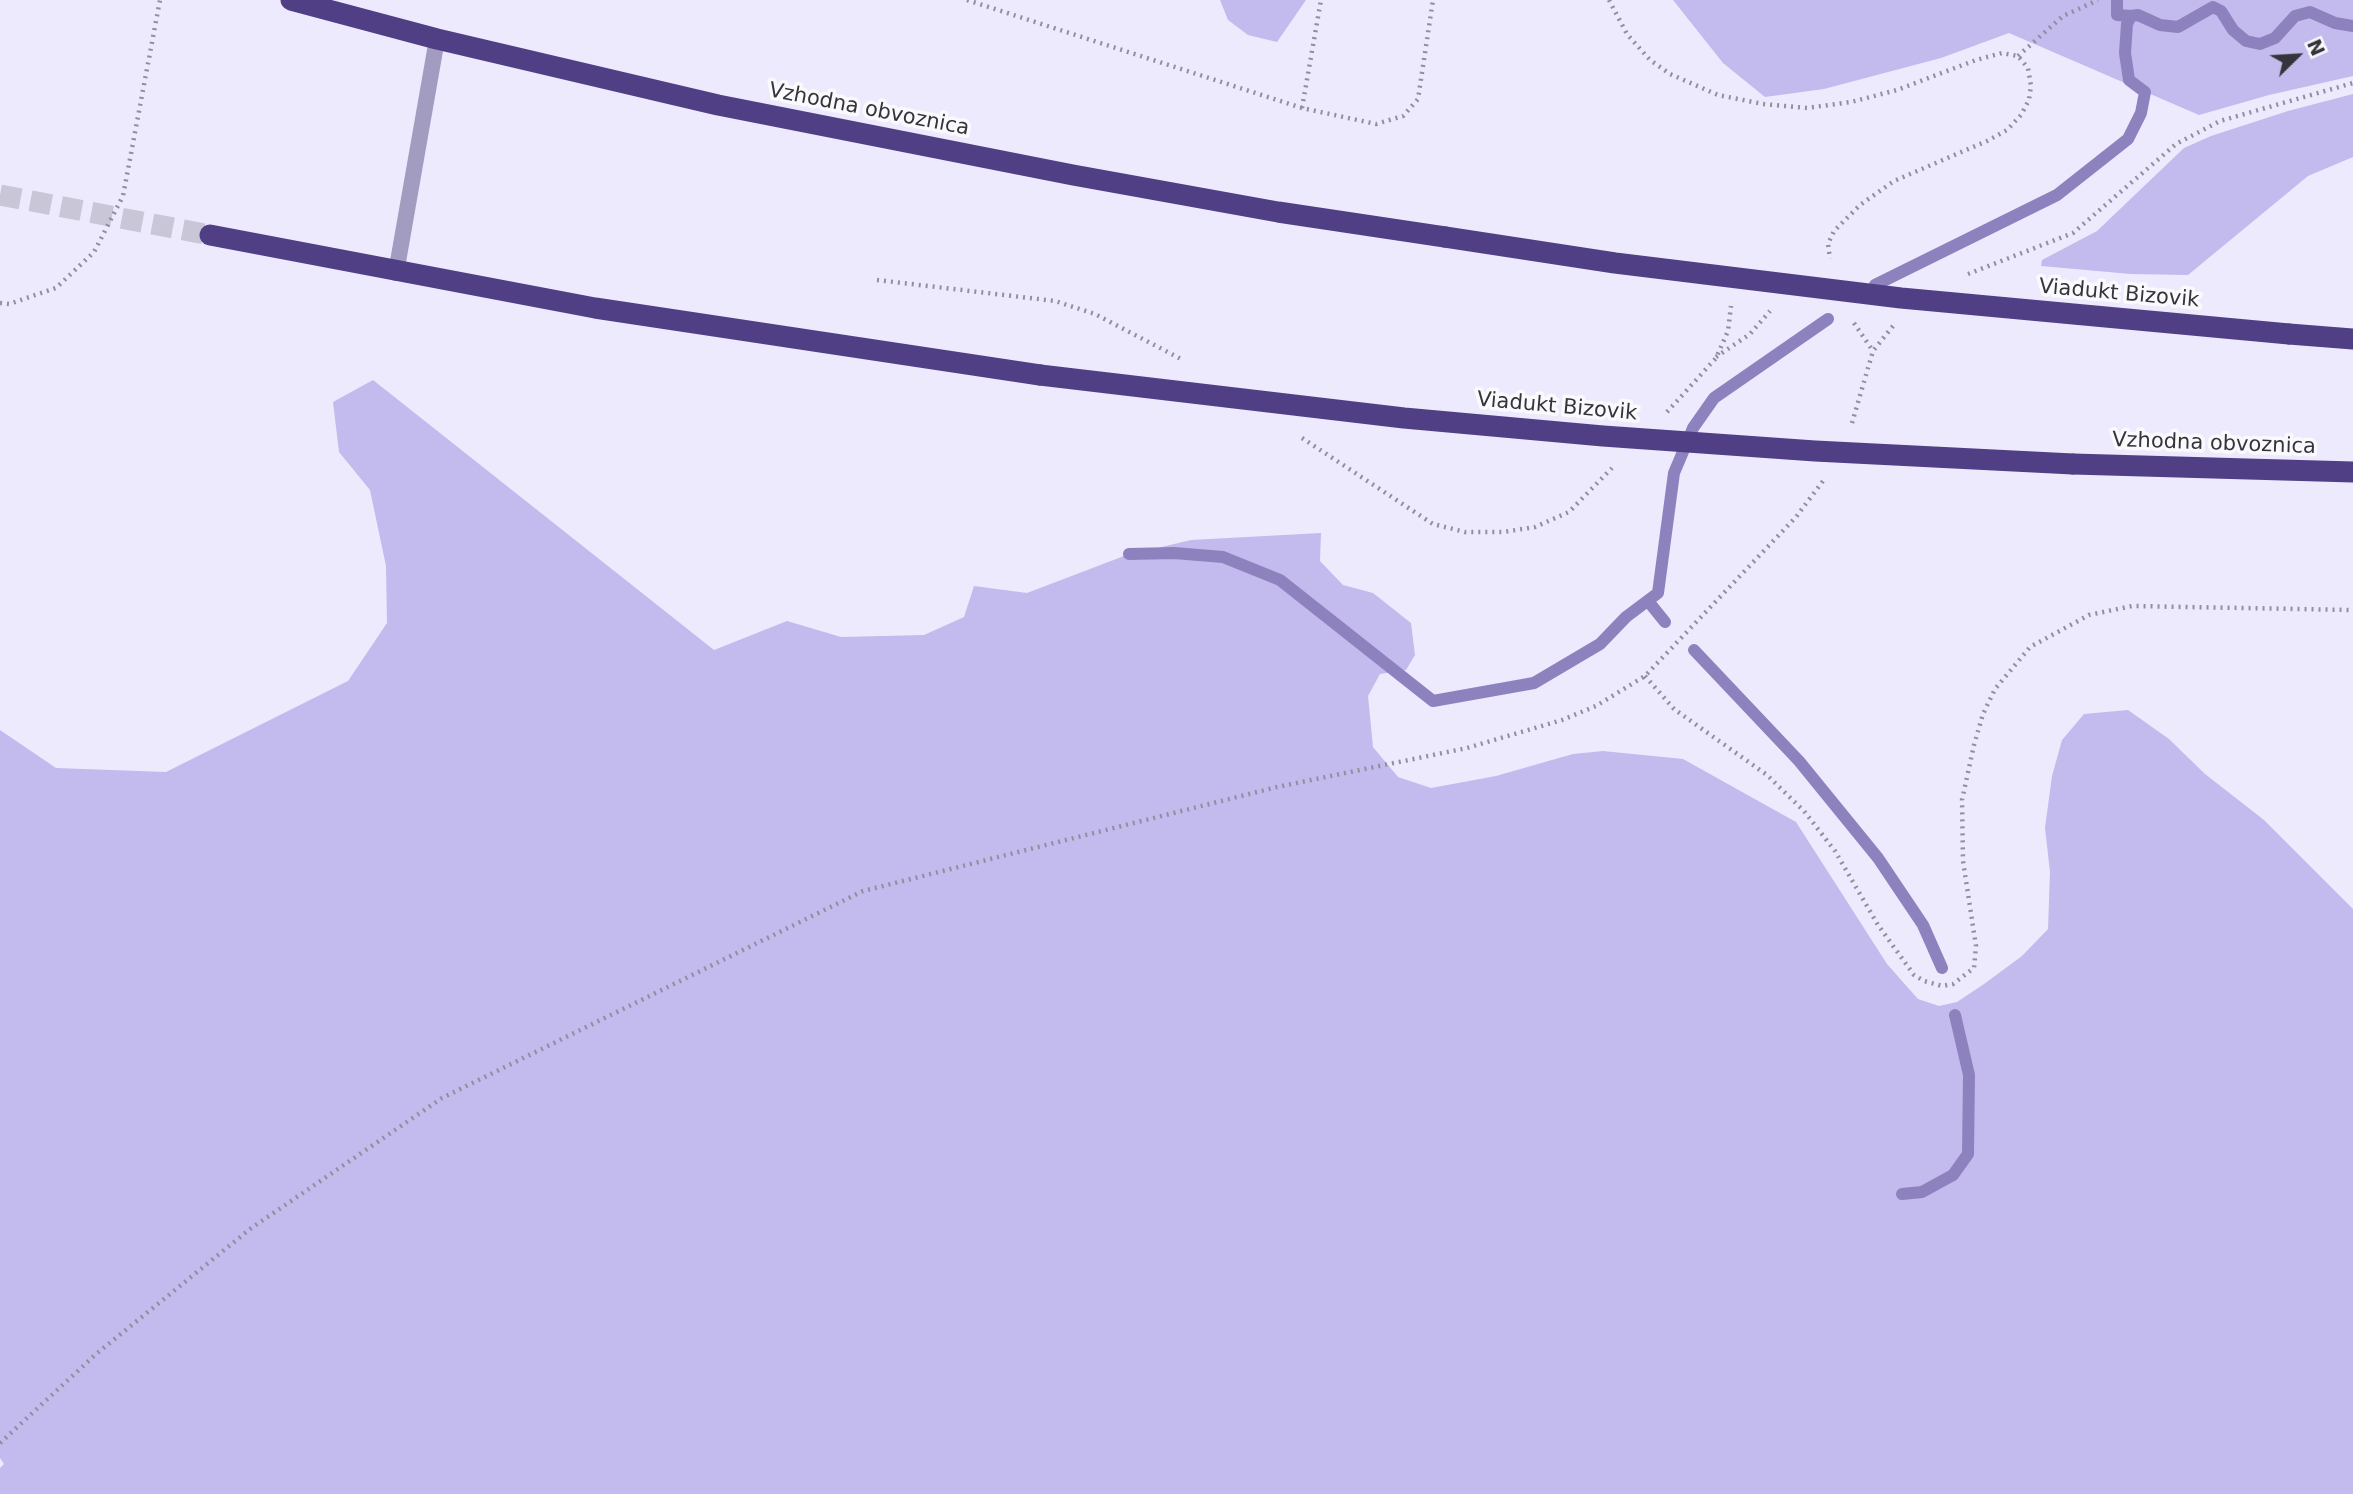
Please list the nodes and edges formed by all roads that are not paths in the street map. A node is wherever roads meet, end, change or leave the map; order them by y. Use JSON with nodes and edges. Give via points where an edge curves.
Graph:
{"nodes":[{"id":1,"x":290,"y":0,"type":"edge"},
{"id":2,"x":437,"y":39,"type":"junction"},
{"id":3,"x":210,"y":235,"type":"tunnel mouth"},
{"id":4,"x":1445,"y":237,"type":"joint"},
{"id":5,"x":396,"y":273,"type":"junction"},
{"id":6,"x":2353,"y":339,"type":"edge"},
{"id":7,"x":2073,"y":464,"type":"joint"},
{"id":8,"x":2353,"y":472,"type":"edge"}],
"edges":[{"from":1,"to":2,"type":"highway","name":"Vzhodna obvoznica"},
{"from":2,"to":4,"type":"highway","name":"Vzhodna obvoznica","via":[[718,105],[1073,176]]},
{"from":2,"to":5,"type":"lane"},
{"from":3,"to":5,"type":"highway"},
{"from":4,"to":6,"type":"highway","name":"Viadukt Bizovik","bridge":true,"via":[[1900,298]]},
{"from":5,"to":7,"type":"highway","name":"Viadukt Bizovik","bridge":true,"via":[[796,341],[1040,376],[1391,416],[1815,451]]},
{"from":7,"to":8,"type":"highway","name":"Vzhodna obvoznica"}]}
